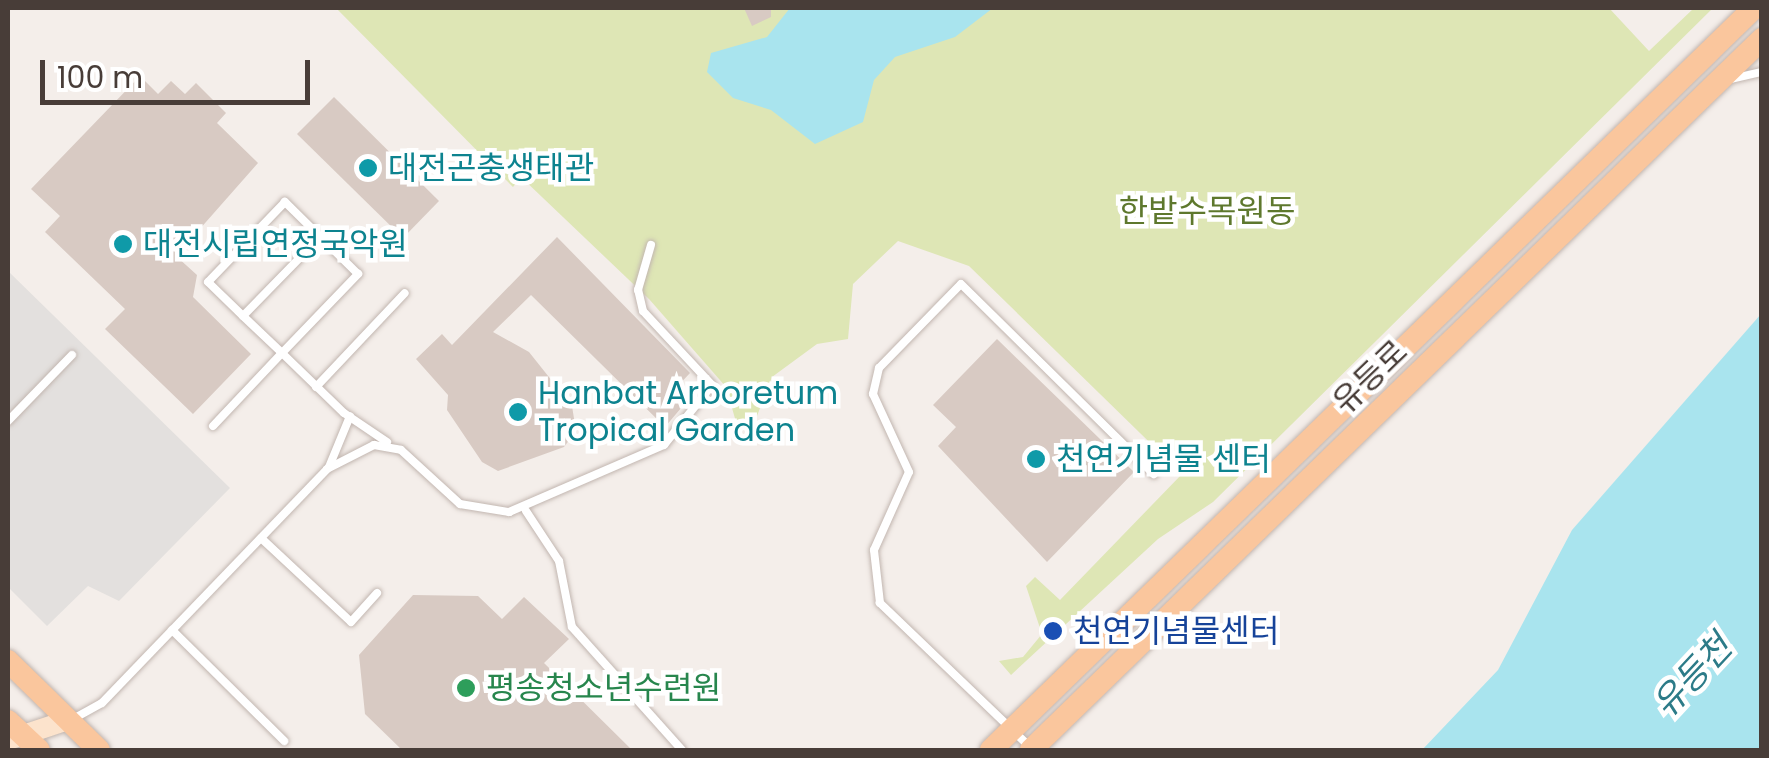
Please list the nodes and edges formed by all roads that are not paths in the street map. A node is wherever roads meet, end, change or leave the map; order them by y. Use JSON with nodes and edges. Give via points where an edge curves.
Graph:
{"nodes":[{"id":1,"x":1754,"y":8,"type":"edge"},
{"id":2,"x":1762,"y":39,"type":"edge"},
{"id":3,"x":1762,"y":72,"type":"edge"},
{"id":4,"x":1714,"y":88,"type":"junction"},
{"id":5,"x":320,"y":237,"type":"junction"},
{"id":6,"x":651,"y":245,"type":"dead end"},
{"id":7,"x":405,"y":293,"type":"dead end"},
{"id":8,"x":243,"y":316,"type":"junction"},
{"id":9,"x":282,"y":353,"type":"junction"},
{"id":10,"x":72,"y":355,"type":"dead end"},
{"id":11,"x":316,"y":387,"type":"junction"},
{"id":12,"x":350,"y":416,"type":"junction"},
{"id":13,"x":8,"y":421,"type":"edge"},
{"id":14,"x":213,"y":426,"type":"dead end"},
{"id":15,"x":387,"y":442,"type":"junction"},
{"id":16,"x":327,"y":469,"type":"junction"},
{"id":17,"x":1154,"y":474,"type":"dead end"},
{"id":18,"x":526,"y":511,"type":"junction"},
{"id":19,"x":261,"y":538,"type":"junction"},
{"id":20,"x":377,"y":592,"type":"dead end"},
{"id":21,"x":172,"y":630,"type":"junction"},
{"id":22,"x":8,"y":661,"type":"edge"},
{"id":23,"x":68,"y":720,"type":"junction"},
{"id":24,"x":1010,"y":729,"type":"junction"},
{"id":25,"x":12,"y":731,"type":"edge"},
{"id":26,"x":284,"y":742,"type":"dead end"},
{"id":27,"x":1031,"y":749,"type":"edge"},
{"id":28,"x":39,"y":750,"type":"edge"},
{"id":29,"x":99,"y":750,"type":"edge"},
{"id":30,"x":682,"y":750,"type":"edge"},
{"id":31,"x":991,"y":750,"type":"edge"}],
"edges":[{"from":1,"to":24,"type":"main road","name":"유등로"},
{"from":2,"to":4,"type":"main road","name":"유등로"},
{"from":3,"to":4,"type":"lane"},
{"from":4,"to":27,"type":"main road","name":"유등로"},
{"from":5,"to":8,"type":"lane"},
{"from":5,"to":8,"type":"lane","via":[[284,202],[208,282]]},
{"from":5,"to":9,"type":"lane","via":[[358,274]]},
{"from":6,"to":18,"type":"lane","via":[[638,290],[643,311],[708,376],[711,395],[645,459]]},
{"from":7,"to":11,"type":"lane"},
{"from":8,"to":9,"type":"lane"},
{"from":9,"to":11,"type":"lane"},
{"from":9,"to":14,"type":"lane"},
{"from":10,"to":13,"type":"lane"},
{"from":11,"to":12,"type":"lane"},
{"from":12,"to":15,"type":"lane"},
{"from":12,"to":16,"type":"lane"},
{"from":15,"to":16,"type":"lane"},
{"from":15,"to":18,"type":"lane","via":[[460,504]]},
{"from":16,"to":19,"type":"lane"},
{"from":17,"to":24,"type":"lane","via":[[961,284],[879,368],[874,394],[909,472],[874,550],[874,588],[893,620]]},
{"from":18,"to":30,"type":"lane","via":[[559,562],[572,627]]},
{"from":19,"to":20,"type":"lane","via":[[351,622]]},
{"from":19,"to":21,"type":"lane"},
{"from":21,"to":23,"type":"lane","via":[[98,706]]},
{"from":21,"to":26,"type":"lane"},
{"from":22,"to":23,"type":"main road"},
{"from":23,"to":25,"type":"main road"},
{"from":23,"to":29,"type":"main road"},
{"from":24,"to":27,"type":"lane"},
{"from":24,"to":31,"type":"main road","name":"유등로"},
{"from":25,"to":28,"type":"main road"}]}
